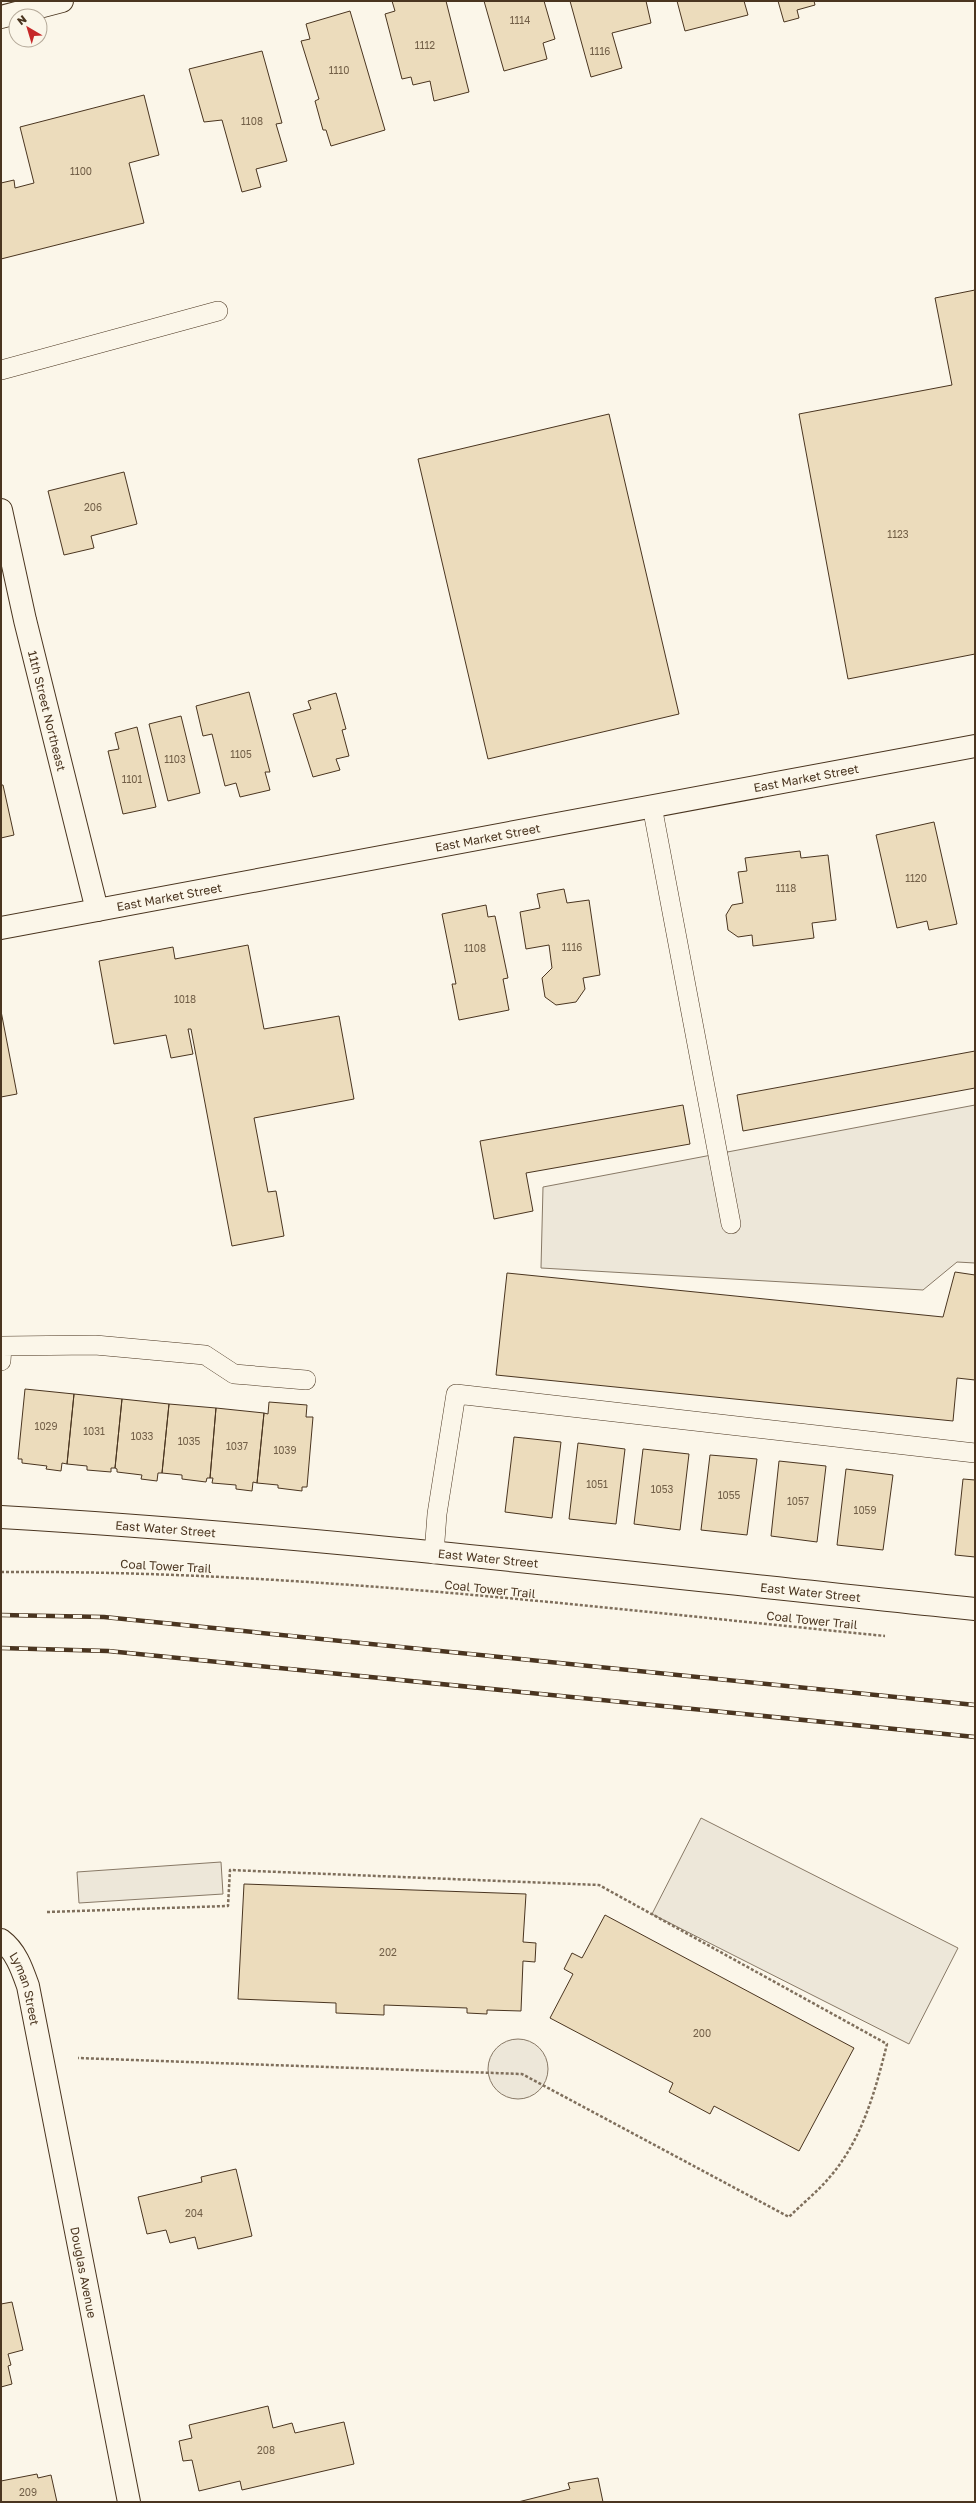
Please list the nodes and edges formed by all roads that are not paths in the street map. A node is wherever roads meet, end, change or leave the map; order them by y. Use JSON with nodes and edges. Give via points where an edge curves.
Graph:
{"nodes":[{"id":1,"x":62,"y":1,"type":"edge"},
{"id":2,"x":1,"y":17,"type":"edge"},
{"id":3,"x":218,"y":312,"type":"dead end"},
{"id":4,"x":1,"y":370,"type":"edge"},
{"id":5,"x":1,"y":510,"type":"edge"},
{"id":6,"x":975,"y":746,"type":"edge"},
{"id":7,"x":652,"y":806,"type":"junction"},
{"id":8,"x":97,"y":910,"type":"junction"},
{"id":9,"x":1,"y":928,"type":"edge"},
{"id":10,"x":731,"y":1224,"type":"dead end"},
{"id":11,"x":1,"y":1361,"type":"edge"},
{"id":12,"x":306,"y":1380,"type":"dead end"},
{"id":13,"x":975,"y":1453,"type":"edge"},
{"id":14,"x":1,"y":1517,"type":"edge"},
{"id":15,"x":434,"y":1554,"type":"junction"},
{"id":16,"x":975,"y":1610,"type":"edge"},
{"id":17,"x":1,"y":1940,"type":"edge"},
{"id":18,"x":39,"y":2042,"type":"joint"},
{"id":19,"x":129,"y":2502,"type":"edge"}],
"edges":[{"from":1,"to":2,"type":"street"},
{"from":3,"to":4,"type":"lane"},
{"from":5,"to":8,"type":"street","name":"11th Street Northeast","via":[[27,628]]},
{"from":6,"to":7,"type":"street","name":"East Market Street"},
{"from":7,"to":8,"type":"street","name":"East Market Street"},
{"from":7,"to":10,"type":"lane"},
{"from":8,"to":9,"type":"street","name":"East Market Street"},
{"from":11,"to":12,"type":"lane","via":[[2,1346],[94,1345],[205,1355],[234,1374]]},
{"from":13,"to":15,"type":"lane","via":[[456,1394],[437,1514]]},
{"from":14,"to":15,"type":"street","name":"East Water Street","via":[[115,1524]]},
{"from":15,"to":16,"type":"street","name":"East Water Street"},
{"from":17,"to":18,"type":"street","name":"Lyman Street","via":[[20,1962],[28,1986]]},
{"from":18,"to":19,"type":"street","name":"Douglas Avenue"}]}
